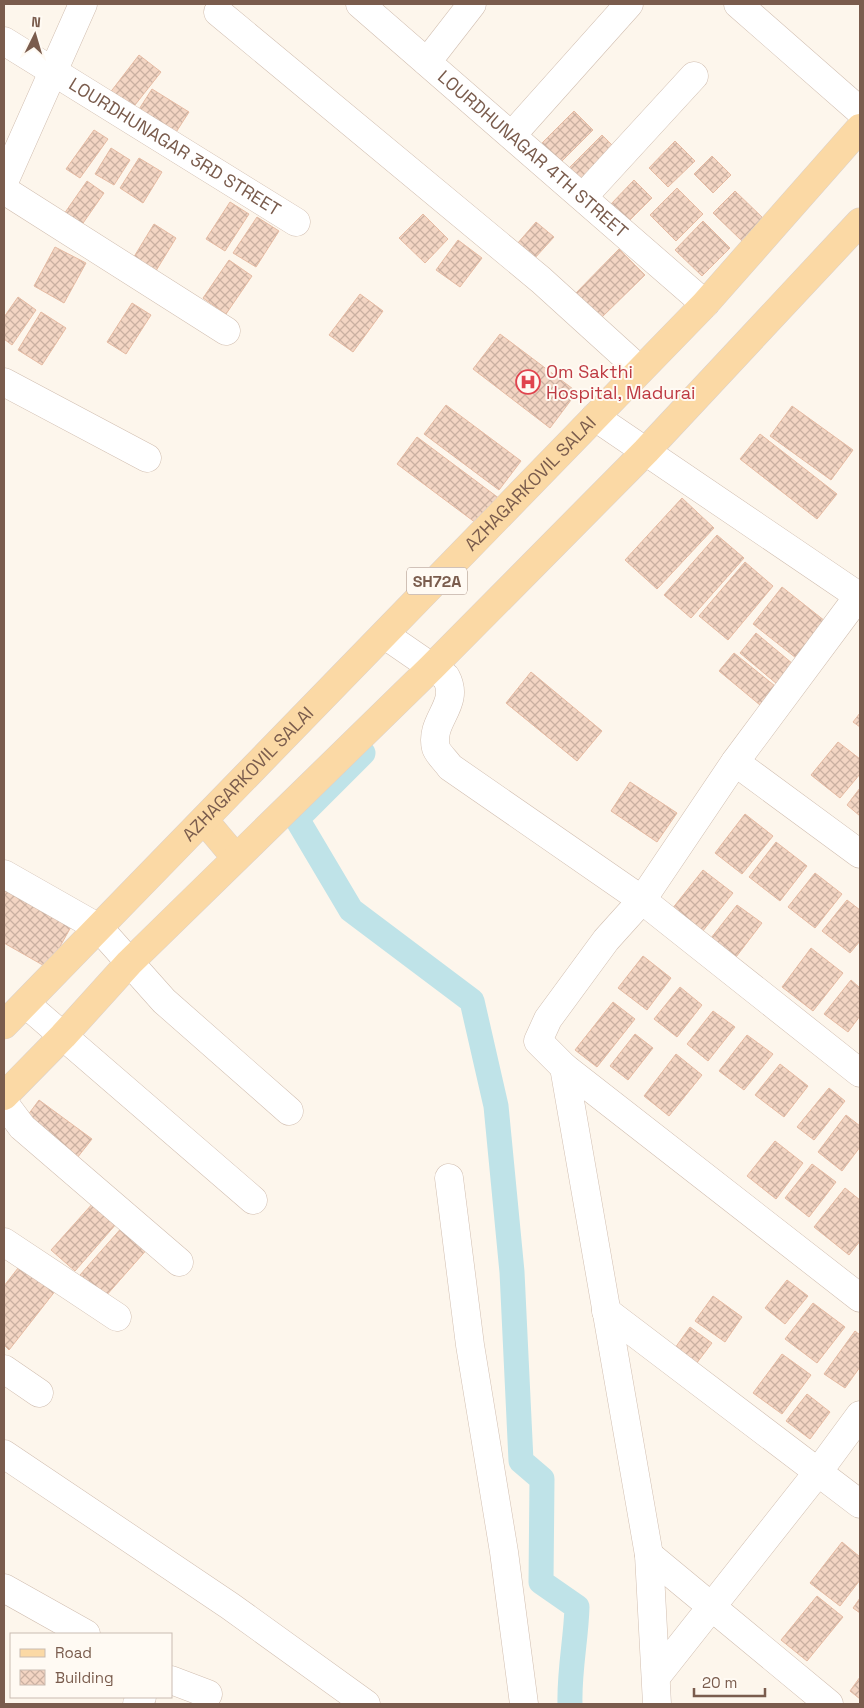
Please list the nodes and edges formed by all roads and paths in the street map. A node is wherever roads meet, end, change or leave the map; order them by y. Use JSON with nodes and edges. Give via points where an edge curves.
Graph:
{"nodes":[{"id":1,"x":83,"y":4,"type":"edge"},
{"id":2,"x":360,"y":4,"type":"edge"},
{"id":3,"x":472,"y":4,"type":"edge"},
{"id":4,"x":630,"y":4,"type":"edge"},
{"id":5,"x":738,"y":4,"type":"edge"},
{"id":6,"x":215,"y":7,"type":"edge"},
{"id":7,"x":4,"y":41,"type":"edge"},
{"id":8,"x":427,"y":62,"type":"junction"},
{"id":9,"x":54,"y":70,"type":"junction"},
{"id":10,"x":694,"y":76,"type":"dead end"},
{"id":11,"x":860,"y":111,"type":"edge"},
{"id":12,"x":860,"y":128,"type":"edge"},
{"id":13,"x":512,"y":135,"type":"junction"},
{"id":14,"x":4,"y":182,"type":"edge"},
{"id":15,"x":4,"y":190,"type":"edge"},
{"id":16,"x":583,"y":197,"type":"junction"},
{"id":17,"x":296,"y":222,"type":"dead end"},
{"id":18,"x":860,"y":222,"type":"edge"},
{"id":19,"x":705,"y":304,"type":"junction"},
{"id":20,"x":226,"y":331,"type":"dead end"},
{"id":21,"x":639,"y":370,"type":"junction"},
{"id":22,"x":4,"y":382,"type":"edge"},
{"id":23,"x":595,"y":417,"type":"junction"},
{"id":24,"x":651,"y":455,"type":"junction"},
{"id":25,"x":147,"y":458,"type":"dead end"},
{"id":26,"x":860,"y":596,"type":"edge"},
{"id":27,"x":385,"y":635,"type":"junction"},
{"id":28,"x":439,"y":672,"type":"junction"},
{"id":29,"x":735,"y":762,"type":"junction"},
{"id":30,"x":204,"y":820,"type":"junction"},
{"id":31,"x":860,"y":854,"type":"edge"},
{"id":32,"x":236,"y":858,"type":"junction"},
{"id":33,"x":4,"y":874,"type":"edge"},
{"id":34,"x":642,"y":900,"type":"junction"},
{"id":35,"x":99,"y":928,"type":"junction"},
{"id":36,"x":129,"y":963,"type":"junction"},
{"id":37,"x":26,"y":1004,"type":"junction"},
{"id":38,"x":4,"y":1025,"type":"edge"},
{"id":39,"x":63,"y":1036,"type":"junction"},
{"id":40,"x":564,"y":1067,"type":"junction"},
{"id":41,"x":860,"y":1073,"type":"edge"},
{"id":42,"x":4,"y":1096,"type":"edge"},
{"id":43,"x":4,"y":1103,"type":"edge"},
{"id":44,"x":289,"y":1111,"type":"dead end"},
{"id":45,"x":449,"y":1178,"type":"dead end"},
{"id":46,"x":253,"y":1200,"type":"dead end"},
{"id":47,"x":4,"y":1242,"type":"edge"},
{"id":48,"x":179,"y":1262,"type":"dead end"},
{"id":49,"x":860,"y":1298,"type":"edge"},
{"id":50,"x":606,"y":1311,"type":"junction"},
{"id":51,"x":117,"y":1317,"type":"dead end"},
{"id":52,"x":4,"y":1369,"type":"edge"},
{"id":53,"x":39,"y":1393,"type":"dead end"},
{"id":54,"x":860,"y":1415,"type":"edge"},
{"id":55,"x":4,"y":1454,"type":"edge"},
{"id":56,"x":818,"y":1472,"type":"junction"},
{"id":57,"x":860,"y":1504,"type":"edge"},
{"id":58,"x":649,"y":1555,"type":"junction"},
{"id":59,"x":4,"y":1588,"type":"edge"},
{"id":60,"x":710,"y":1608,"type":"junction"},
{"id":61,"x":84,"y":1633,"type":"edge"},
{"id":62,"x":656,"y":1677,"type":"junction"},
{"id":63,"x":172,"y":1680,"type":"edge"},
{"id":64,"x":208,"y":1694,"type":"dead end"},
{"id":65,"x":366,"y":1704,"type":"edge"},
{"id":66,"x":524,"y":1704,"type":"edge"},
{"id":67,"x":657,"y":1704,"type":"edge"},
{"id":68,"x":829,"y":1704,"type":"edge"}],
"edges":[{"from":1,"to":9,"type":"street"},
{"from":2,"to":8,"type":"street","name":"LOURDHUNAGAR 4TH STREET"},
{"from":3,"to":8,"type":"street"},
{"from":4,"to":13,"type":"street"},
{"from":5,"to":11,"type":"street"},
{"from":6,"to":21,"type":"street","via":[[541,280]]},
{"from":7,"to":9,"type":"street","name":"LOURDHUNAGAR 3RD STREET"},
{"from":8,"to":13,"type":"street","name":"LOURDHUNAGAR 4TH STREET"},
{"from":9,"to":14,"type":"street"},
{"from":9,"to":17,"type":"street","name":"LOURDHUNAGAR 3RD STREET"},
{"from":10,"to":16,"type":"street"},
{"from":12,"to":19,"type":"main road","name":"AZHAGARKOVIL SALAI","number":"SH72A"},
{"from":13,"to":16,"type":"street","name":"LOURDHUNAGAR 4TH STREET"},
{"from":15,"to":20,"type":"street"},
{"from":16,"to":19,"type":"street","name":"LOURDHUNAGAR 4TH STREET"},
{"from":18,"to":24,"type":"main road"},
{"from":19,"to":21,"type":"main road","name":"AZHAGARKOVIL SALAI","number":"SH72A"},
{"from":21,"to":23,"type":"main road","name":"AZHAGARKOVIL SALAI","number":"SH72A"},
{"from":22,"to":25,"type":"street"},
{"from":23,"to":24,"type":"street"},
{"from":23,"to":27,"type":"main road","name":"AZHAGARKOVIL SALAI","number":"SH72A"},
{"from":24,"to":26,"type":"street"},
{"from":24,"to":28,"type":"main road"},
{"from":26,"to":29,"type":"street"},
{"from":27,"to":28,"type":"street"},
{"from":27,"to":30,"type":"main road","name":"AZHAGARKOVIL SALAI","number":"SH72A"},
{"from":28,"to":32,"type":"main road"},
{"from":28,"to":34,"type":"street","via":[[452,687],[451,697],[436,729],[436,748],[450,767]]},
{"from":29,"to":31,"type":"street"},
{"from":29,"to":34,"type":"street"},
{"from":30,"to":32,"type":"main road"},
{"from":30,"to":35,"type":"main road","name":"AZHAGARKOVIL SALAI","number":"SH72A"},
{"from":32,"to":36,"type":"main road"},
{"from":33,"to":35,"type":"street"},
{"from":34,"to":40,"type":"street","via":[[606,940],[548,1019],[538,1041]]},
{"from":34,"to":41,"type":"street"},
{"from":35,"to":36,"type":"street"},
{"from":35,"to":37,"type":"main road","name":"AZHAGARKOVIL SALAI","number":"SH72A"},
{"from":36,"to":39,"type":"main road"},
{"from":36,"to":44,"type":"street","via":[[176,1013]]},
{"from":37,"to":38,"type":"main road","name":"AZHAGARKOVIL SALAI","number":"SH72A"},
{"from":37,"to":39,"type":"street"},
{"from":39,"to":42,"type":"main road"},
{"from":39,"to":46,"type":"street"},
{"from":40,"to":49,"type":"street"},
{"from":40,"to":50,"type":"street"},
{"from":43,"to":48,"type":"street","via":[[22,1127]]},
{"from":45,"to":66,"type":"street","via":[[470,1345],[504,1552]]},
{"from":47,"to":51,"type":"street"},
{"from":50,"to":56,"type":"street"},
{"from":50,"to":58,"type":"street"},
{"from":52,"to":53,"type":"street"},
{"from":54,"to":56,"type":"street"},
{"from":55,"to":65,"type":"street","via":[[230,1606]]},
{"from":56,"to":57,"type":"street"},
{"from":56,"to":60,"type":"street"},
{"from":58,"to":60,"type":"street"},
{"from":58,"to":62,"type":"street"},
{"from":59,"to":61,"type":"street"},
{"from":60,"to":62,"type":"street"},
{"from":60,"to":68,"type":"street"},
{"from":62,"to":67,"type":"street"},
{"from":63,"to":64,"type":"street"}]}
